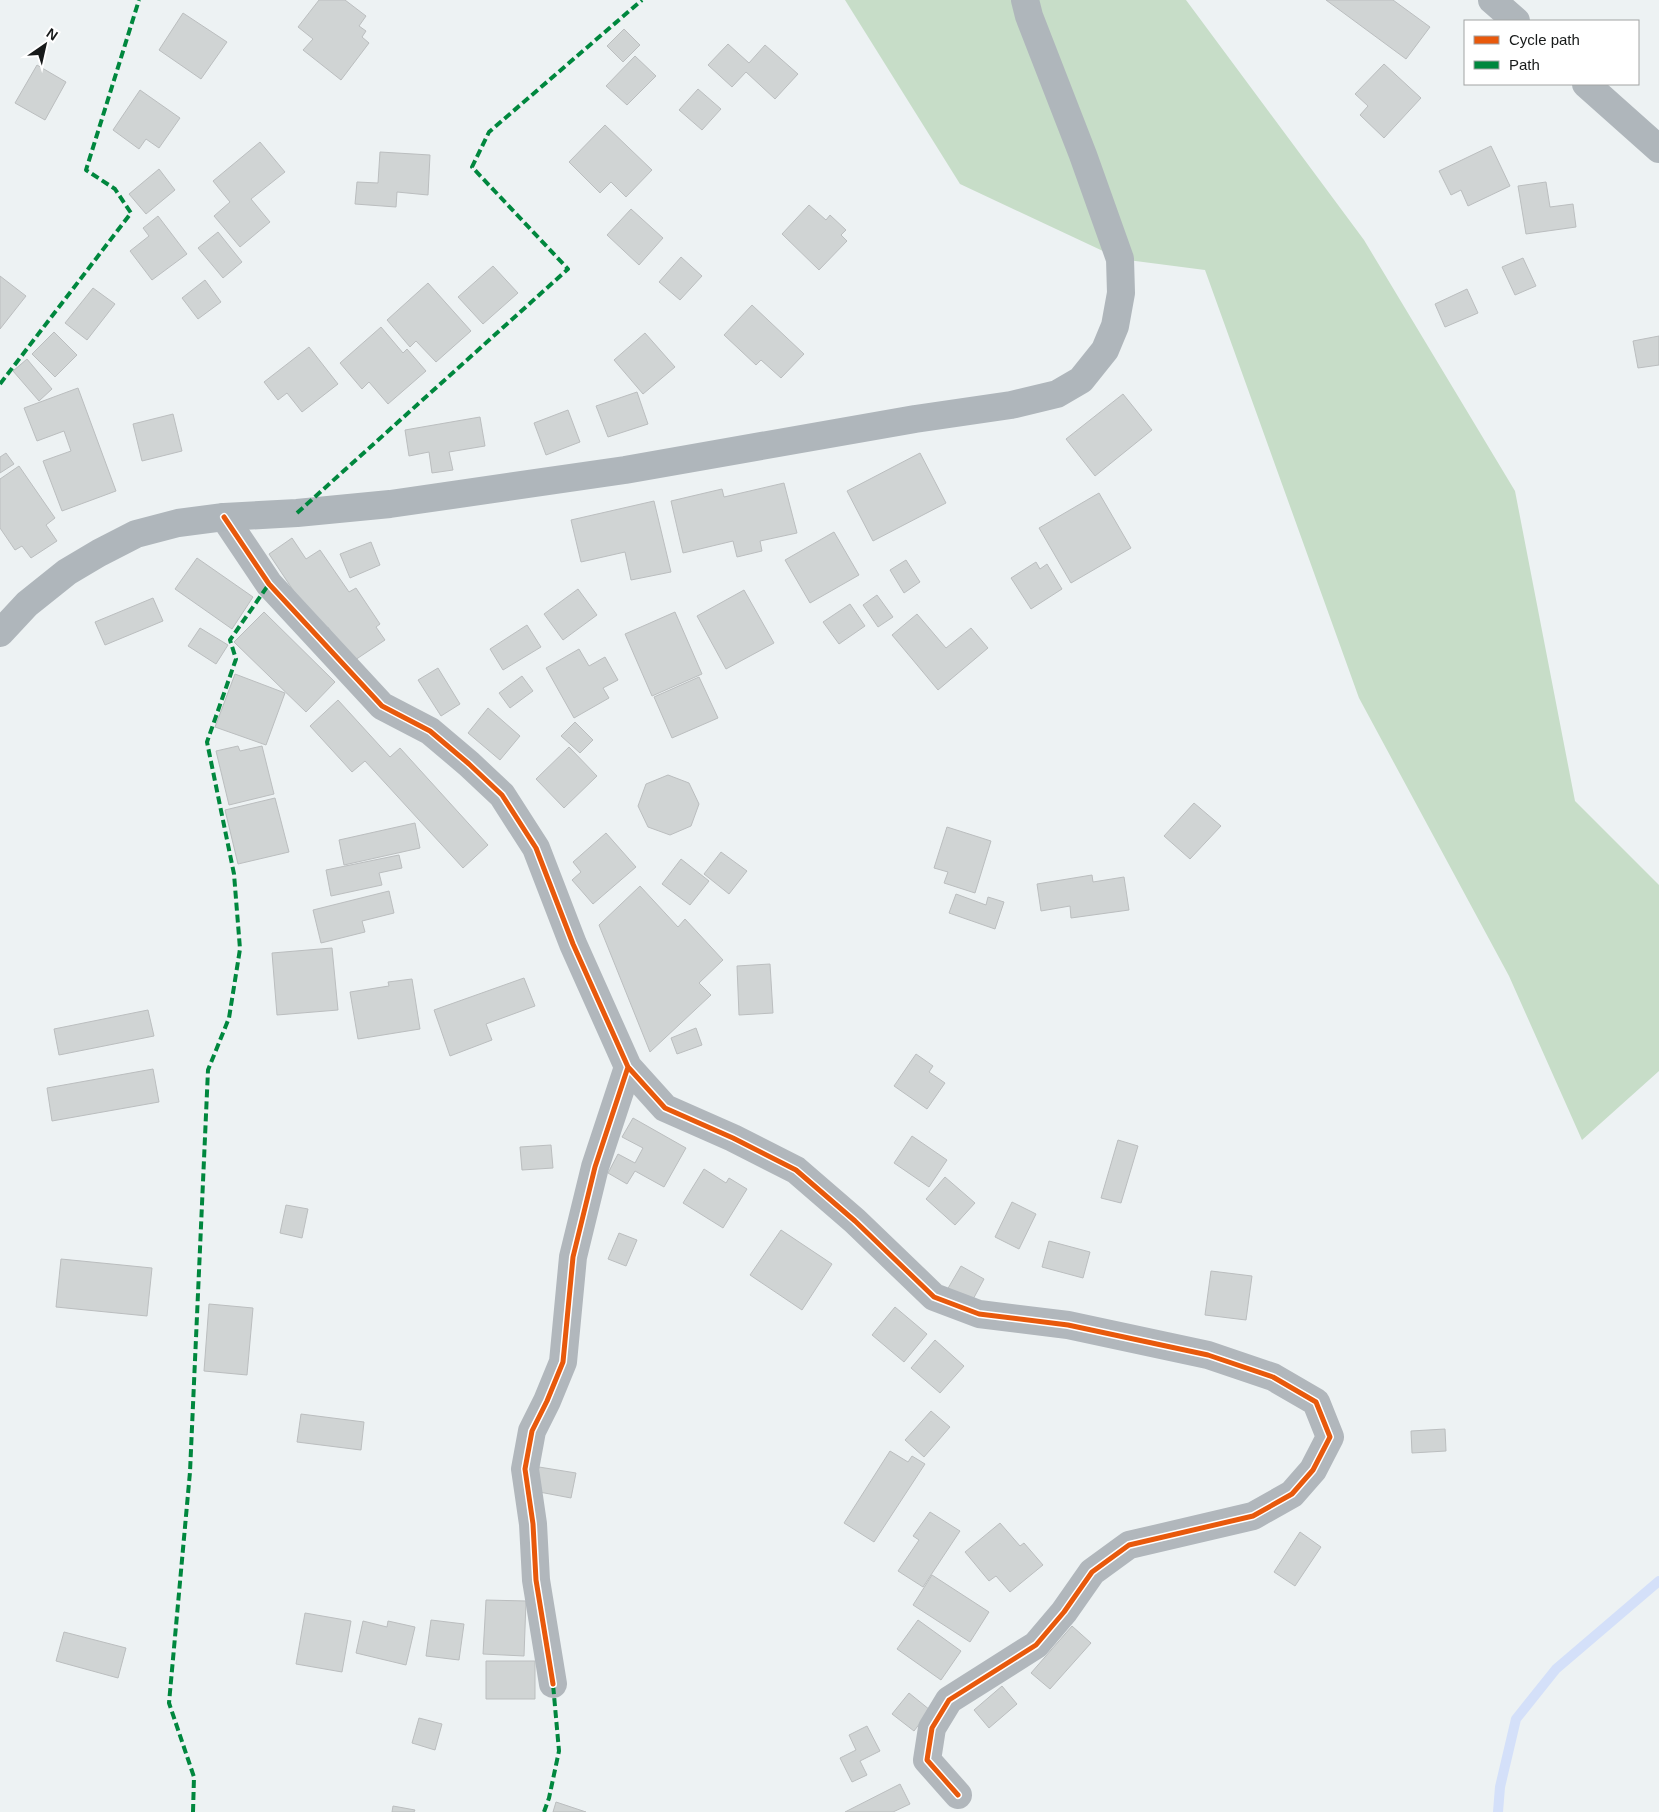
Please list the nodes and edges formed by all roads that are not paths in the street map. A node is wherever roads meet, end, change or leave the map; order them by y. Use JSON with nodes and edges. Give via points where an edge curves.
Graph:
{"nodes":[{"id":1,"x":1025,"y":0,"type":"edge"},
{"id":2,"x":1492,"y":0,"type":"edge"},
{"id":3,"x":1515,"y":20,"type":"edge"},
{"id":4,"x":1587,"y":85,"type":"edge"},
{"id":5,"x":1659,"y":149,"type":"edge"},
{"id":6,"x":224,"y":517,"type":"junction"},
{"id":7,"x":0,"y":633,"type":"edge"},
{"id":8,"x":628,"y":1067,"type":"junction"},
{"id":9,"x":553,"y":1684,"type":"dead end"},
{"id":10,"x":958,"y":1795,"type":"dead end"}],
"edges":[{"from":1,"to":6,"type":"main road","via":[[1120,259],[1121,294],[1115,326],[1105,350],[1081,380],[1057,394],[1011,405],[915,418],[625,470],[390,504]]},
{"from":2,"to":3,"type":"main road"},
{"from":4,"to":5,"type":"main road"},
{"from":6,"to":7,"type":"main road","via":[[178,523],[136,534],[99,553],[67,572],[27,604]]},
{"from":6,"to":8,"type":"street","via":[[269,584],[382,706],[430,731],[502,795],[536,848],[573,944]]},
{"from":8,"to":9,"type":"street","via":[[595,1167],[573,1257],[562,1362],[532,1431],[525,1469],[533,1524],[536,1580]]},
{"from":8,"to":10,"type":"street","via":[[665,1108],[796,1170],[855,1220],[934,1296],[979,1314],[1068,1325],[1208,1356],[1274,1377],[1316,1402],[1330,1438],[1313,1470],[1292,1494],[1253,1516],[1129,1545],[1092,1572],[1036,1645],[949,1700],[932,1728],[927,1760]]}]}
